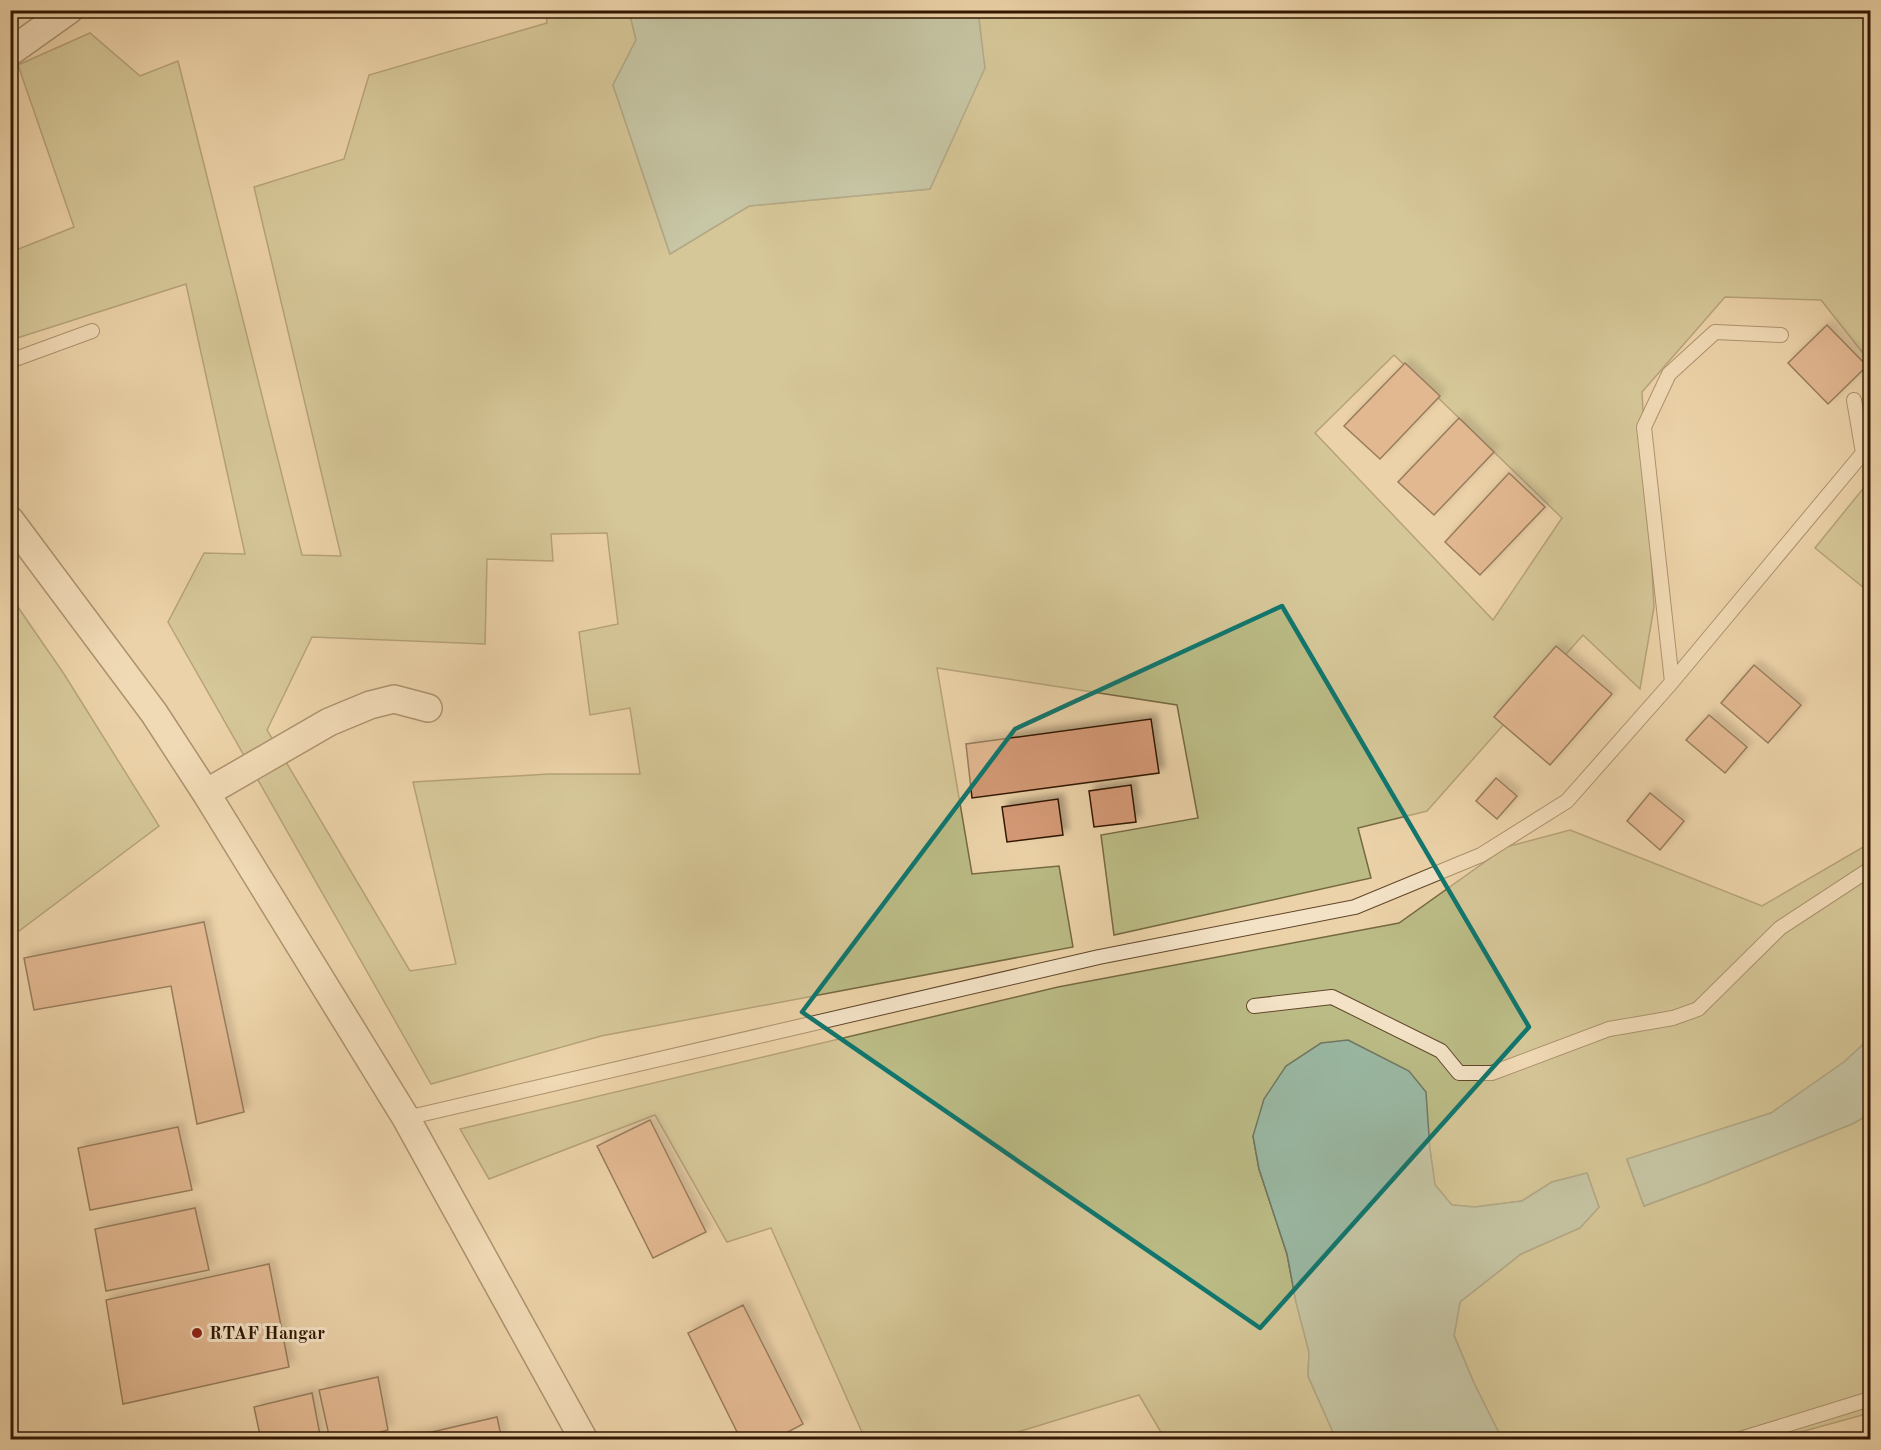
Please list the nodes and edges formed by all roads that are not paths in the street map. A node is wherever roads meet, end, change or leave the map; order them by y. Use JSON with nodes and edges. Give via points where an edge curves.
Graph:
{"nodes":[{"id":1,"x":69,"y":10,"type":"edge"},
{"id":2,"x":10,"y":52,"type":"edge"},
{"id":3,"x":92,"y":331,"type":"dead end"},
{"id":4,"x":1781,"y":335,"type":"dead end"},
{"id":5,"x":10,"y":361,"type":"edge"},
{"id":6,"x":1854,"y":400,"type":"dead end"},
{"id":7,"x":10,"y":520,"type":"edge"},
{"id":8,"x":1672,"y":682,"type":"junction"},
{"id":9,"x":428,"y":708,"type":"dead end"},
{"id":10,"x":206,"y":793,"type":"junction"},
{"id":11,"x":1870,"y":870,"type":"edge"},
{"id":12,"x":1254,"y":1006,"type":"dead end"},
{"id":13,"x":406,"y":1118,"type":"junction"},
{"id":14,"x":1870,"y":1399,"type":"edge"},
{"id":15,"x":584,"y":1440,"type":"edge"},
{"id":16,"x":1737,"y":1440,"type":"edge"}],
"edges":[{"from":1,"to":2,"type":"street"},
{"from":3,"to":5,"type":"lane"},
{"from":4,"to":8,"type":"lane","via":[[1714,332],[1669,374],[1644,427]]},
{"from":6,"to":8,"type":"lane","via":[[1863,453]]},
{"from":7,"to":10,"type":"street","via":[[154,713]]},
{"from":8,"to":13,"type":"lane","via":[[1568,801],[1481,855],[1354,907],[1099,957]]},
{"from":9,"to":10,"type":"street","via":[[394,699],[370,705],[329,722]]},
{"from":10,"to":13,"type":"street"},
{"from":11,"to":12,"type":"lane","via":[[1780,928],[1698,1009],[1673,1018],[1609,1029],[1492,1073],[1459,1073],[1442,1051],[1332,997]]},
{"from":13,"to":15,"type":"street"},
{"from":14,"to":16,"type":"lane"}]}
